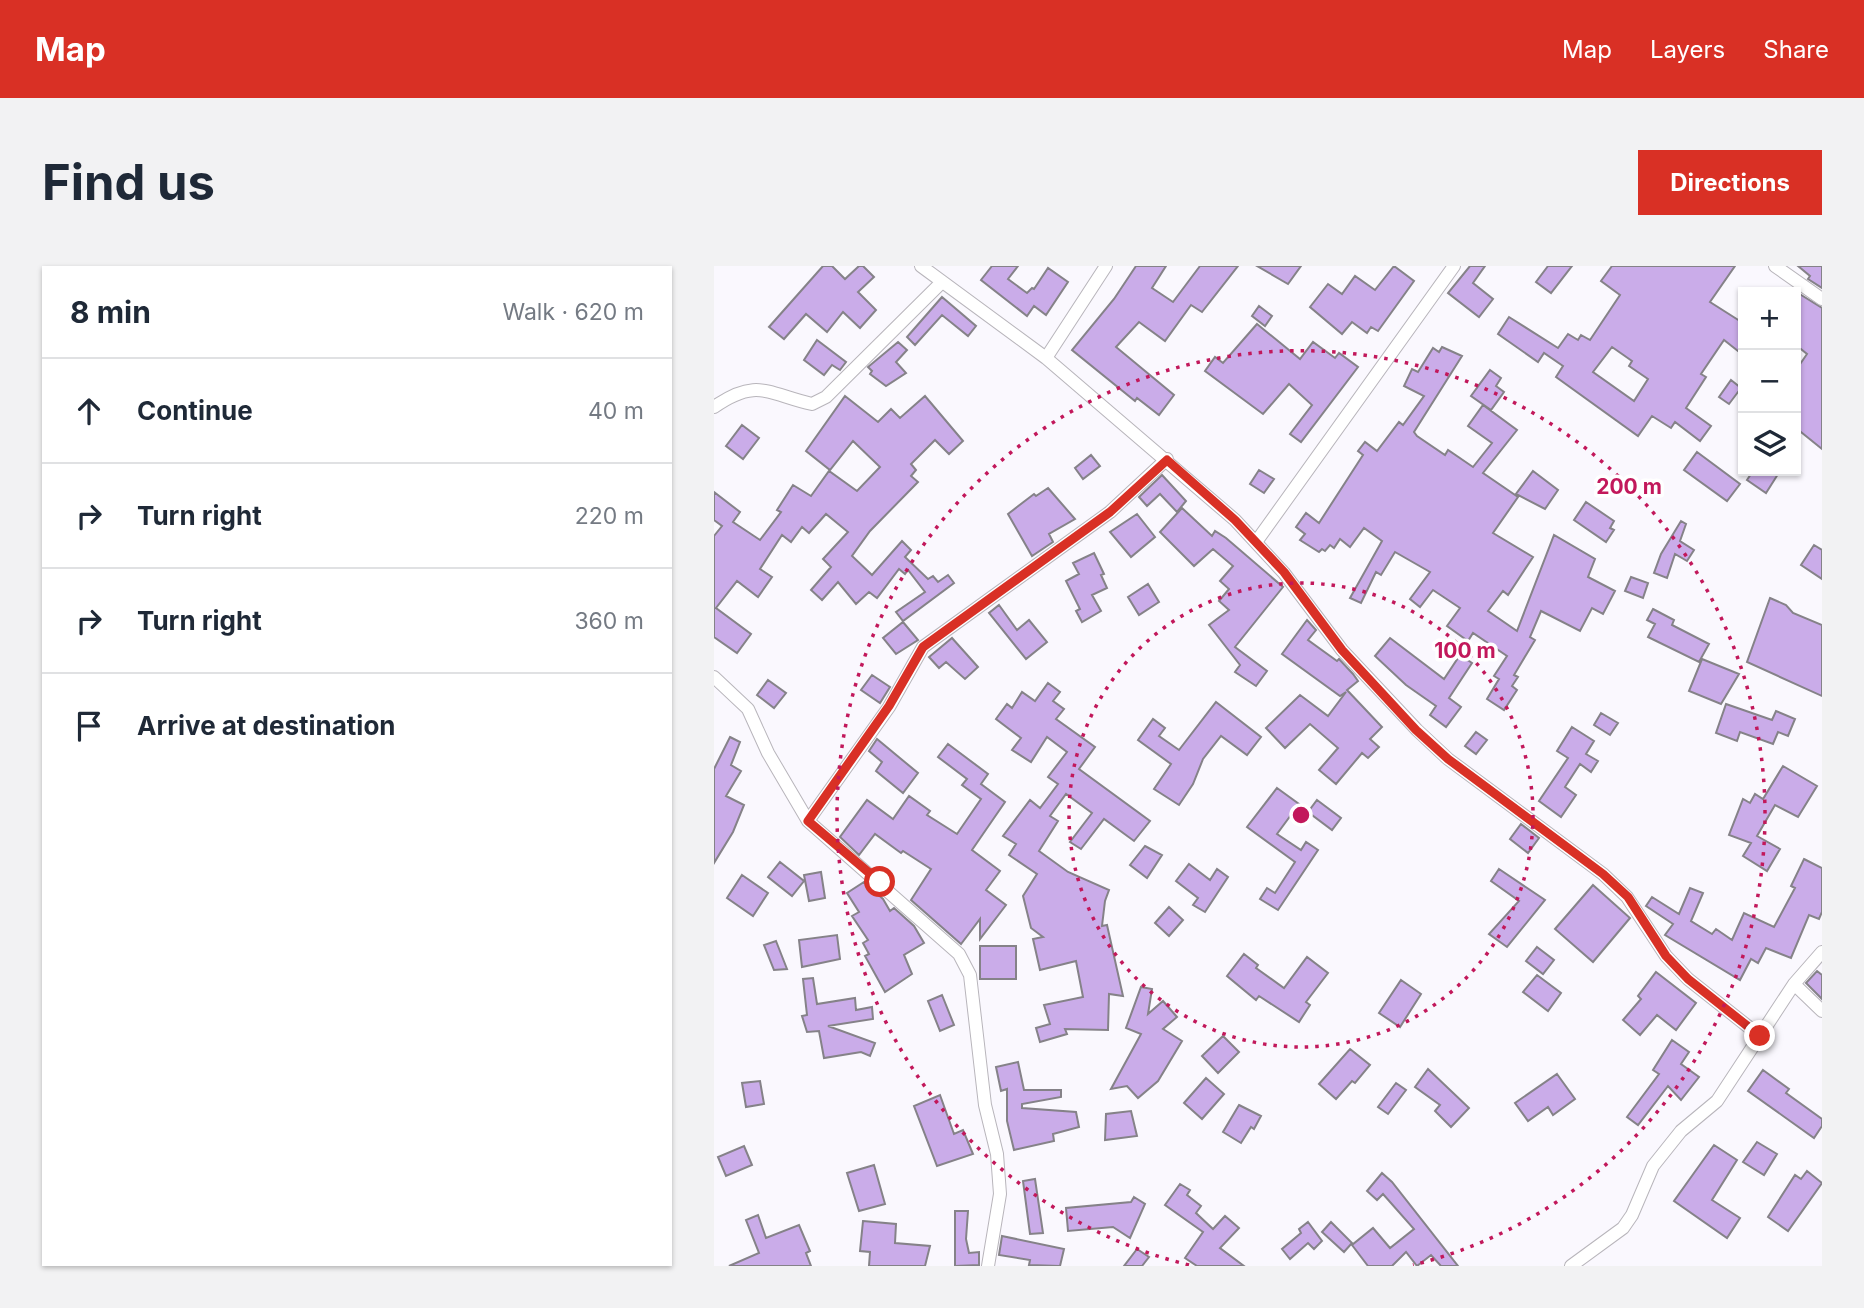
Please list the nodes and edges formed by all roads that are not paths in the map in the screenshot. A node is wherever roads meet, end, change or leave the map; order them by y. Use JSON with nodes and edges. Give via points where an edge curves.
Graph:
{"nodes":[{"id":1,"x":921,"y":266,"type":"edge"},
{"id":2,"x":1106,"y":266,"type":"edge"},
{"id":3,"x":1454,"y":266,"type":"edge"},
{"id":4,"x":1775,"y":266,"type":"edge"},
{"id":5,"x":942,"y":282,"type":"junction"},
{"id":6,"x":1822,"y":299,"type":"edge"},
{"id":7,"x":1046,"y":358,"type":"junction"},
{"id":8,"x":714,"y":407,"type":"edge"},
{"id":9,"x":1167,"y":460,"type":"junction"},
{"id":10,"x":1256,"y":542,"type":"junction"},
{"id":11,"x":714,"y":677,"type":"edge"},
{"id":12,"x":808,"y":821,"type":"junction"},
{"id":13,"x":1822,"y":952,"type":"edge"},
{"id":14,"x":1794,"y":984,"type":"junction"},
{"id":15,"x":1822,"y":1011,"type":"edge"},
{"id":16,"x":1760,"y":1036,"type":"junction"},
{"id":17,"x":988,"y":1266,"type":"edge"},
{"id":18,"x":1571,"y":1266,"type":"edge"}],
"edges":[{"from":1,"to":5,"type":"street"},
{"from":2,"to":7,"type":"street"},
{"from":3,"to":10,"type":"street"},
{"from":4,"to":6,"type":"street"},
{"from":5,"to":7,"type":"street"},
{"from":5,"to":8,"type":"street","via":[[826,397],[812,404],[748,388]]},
{"from":7,"to":9,"type":"street"},
{"from":9,"to":10,"type":"street"},
{"from":9,"to":12,"type":"street","via":[[1110,512],[923,647],[889,706]]},
{"from":10,"to":16,"type":"street","via":[[1342,650],[1416,730],[1603,874],[1628,897],[1666,956],[1688,979]]},
{"from":11,"to":12,"type":"street","via":[[748,709]]},
{"from":12,"to":17,"type":"street","via":[[959,954],[970,975],[1000,1194]]},
{"from":13,"to":14,"type":"street"},
{"from":14,"to":15,"type":"street"},
{"from":14,"to":16,"type":"street"},
{"from":16,"to":18,"type":"street","via":[[1717,1101],[1681,1131],[1653,1166],[1623,1228]]}]}
